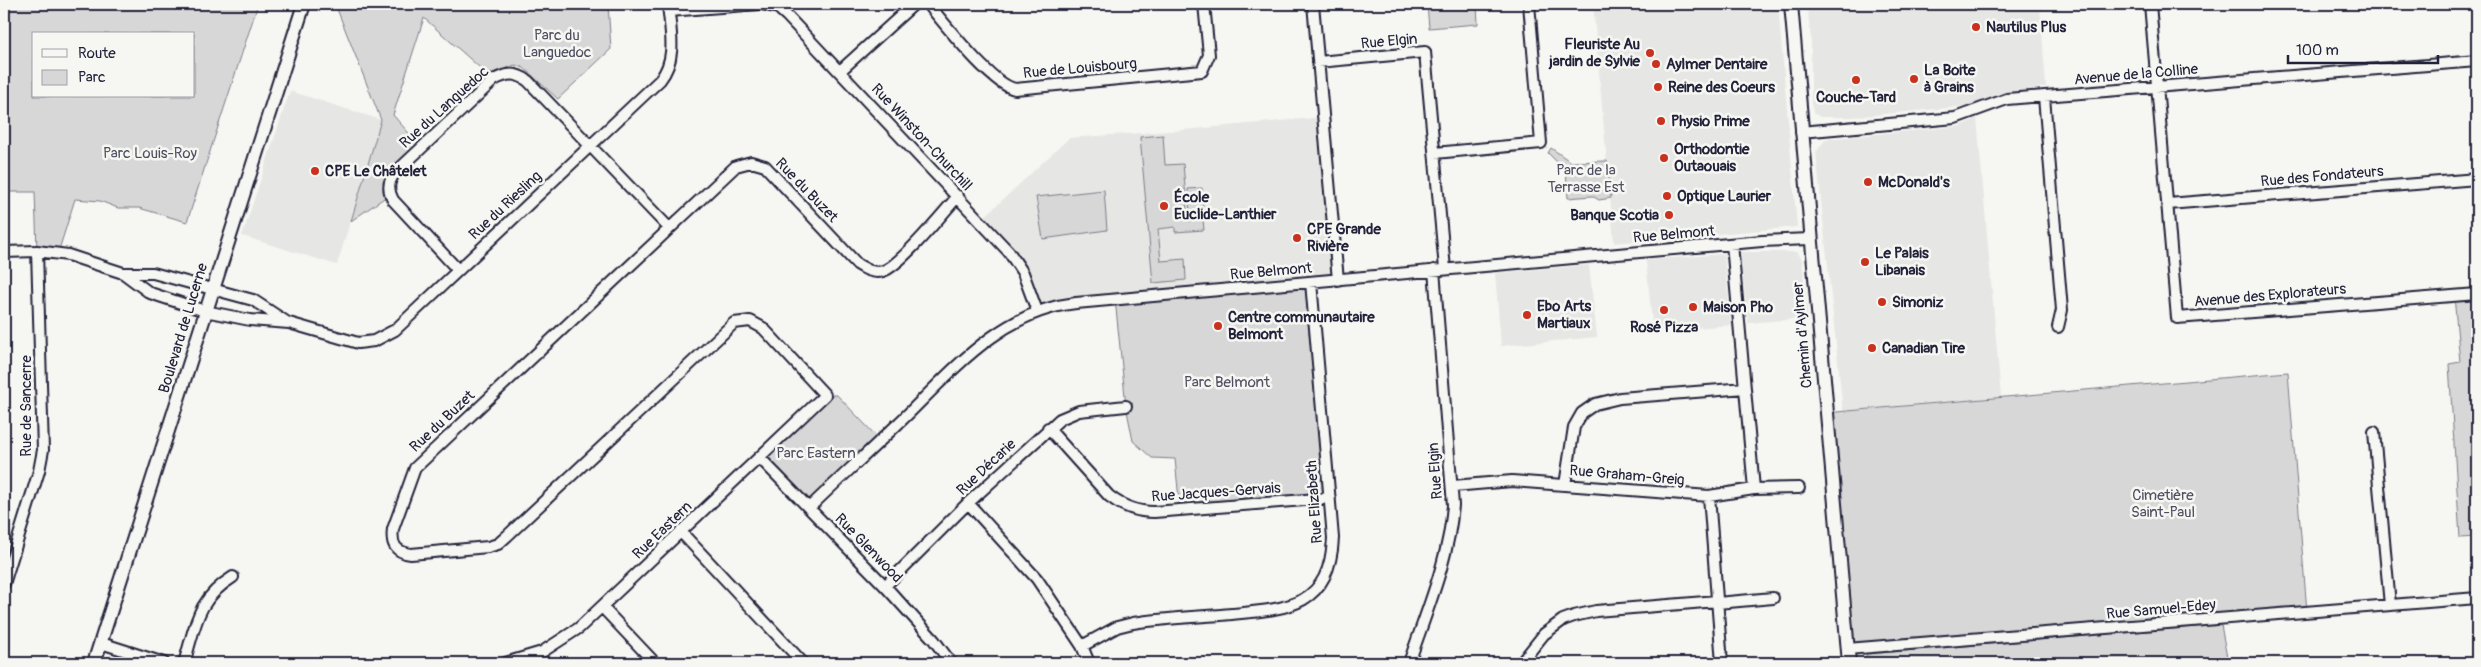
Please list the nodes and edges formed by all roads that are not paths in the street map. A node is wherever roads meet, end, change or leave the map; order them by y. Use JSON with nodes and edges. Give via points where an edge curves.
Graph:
{"nodes":[{"id":1,"x":304,"y":4,"type":"edge"},
{"id":2,"x":761,"y":4,"type":"edge"},
{"id":3,"x":914,"y":4,"type":"edge"},
{"id":4,"x":928,"y":4,"type":"edge"},
{"id":5,"x":1204,"y":4,"type":"edge"},
{"id":6,"x":1313,"y":4,"type":"edge"},
{"id":7,"x":1529,"y":4,"type":"edge"},
{"id":8,"x":1790,"y":4,"type":"edge"},
{"id":9,"x":2150,"y":4,"type":"edge"},
{"id":10,"x":668,"y":7,"type":"edge"},
{"id":11,"x":2477,"y":61,"type":"edge"},
{"id":12,"x":1318,"y":62,"type":"junction"},
{"id":13,"x":840,"y":71,"type":"junction"},
{"id":14,"x":2158,"y":86,"type":"junction"},
{"id":15,"x":2044,"y":96,"type":"junction"},
{"id":16,"x":1801,"y":132,"type":"junction"},
{"id":17,"x":590,"y":145,"type":"junction"},
{"id":18,"x":1435,"y":153,"type":"junction"},
{"id":19,"x":2477,"y":179,"type":"edge"},
{"id":20,"x":958,"y":196,"type":"junction"},
{"id":21,"x":2168,"y":204,"type":"junction"},
{"id":22,"x":669,"y":228,"type":"junction"},
{"id":23,"x":1810,"y":239,"type":"junction"},
{"id":24,"x":1732,"y":244,"type":"junction"},
{"id":25,"x":4,"y":252,"type":"edge"},
{"id":26,"x":37,"y":252,"type":"junction"},
{"id":27,"x":1444,"y":269,"type":"junction"},
{"id":28,"x":458,"y":270,"type":"junction"},
{"id":29,"x":1434,"y":270,"type":"junction"},
{"id":30,"x":123,"y":273,"type":"junction"},
{"id":31,"x":1338,"y":280,"type":"junction"},
{"id":32,"x":1311,"y":282,"type":"junction"},
{"id":33,"x":212,"y":290,"type":"junction"},
{"id":34,"x":2477,"y":294,"type":"edge"},
{"id":35,"x":205,"y":311,"type":"junction"},
{"id":36,"x":1037,"y":312,"type":"junction"},
{"id":37,"x":289,"y":323,"type":"junction"},
{"id":38,"x":2058,"y":327,"type":"dead end"},
{"id":39,"x":1745,"y":388,"type":"junction"},
{"id":40,"x":825,"y":395,"type":"joint"},
{"id":41,"x":1126,"y":406,"type":"dead end"},
{"id":42,"x":1048,"y":428,"type":"junction"},
{"id":43,"x":2374,"y":432,"type":"dead end"},
{"id":44,"x":760,"y":458,"type":"junction"},
{"id":45,"x":1565,"y":484,"type":"junction"},
{"id":46,"x":1453,"y":486,"type":"junction"},
{"id":47,"x":1800,"y":488,"type":"dead end"},
{"id":48,"x":1754,"y":489,"type":"junction"},
{"id":49,"x":1708,"y":496,"type":"junction"},
{"id":50,"x":1330,"y":498,"type":"junction"},
{"id":51,"x":968,"y":503,"type":"junction"},
{"id":52,"x":809,"y":508,"type":"junction"},
{"id":53,"x":682,"y":532,"type":"junction"},
{"id":54,"x":233,"y":577,"type":"dead end"},
{"id":55,"x":4,"y":584,"type":"edge"},
{"id":56,"x":885,"y":586,"type":"junction"},
{"id":57,"x":1774,"y":598,"type":"dead end"},
{"id":58,"x":2477,"y":598,"type":"edge"},
{"id":59,"x":1717,"y":602,"type":"junction"},
{"id":60,"x":2390,"y":605,"type":"junction"},
{"id":61,"x":603,"y":608,"type":"junction"},
{"id":62,"x":101,"y":643,"type":"junction"},
{"id":63,"x":1082,"y":646,"type":"junction"},
{"id":64,"x":1847,"y":649,"type":"junction"},
{"id":65,"x":129,"y":653,"type":"junction"},
{"id":66,"x":94,"y":663,"type":"edge"},
{"id":67,"x":126,"y":663,"type":"edge"},
{"id":68,"x":164,"y":663,"type":"edge"},
{"id":69,"x":184,"y":663,"type":"edge"},
{"id":70,"x":505,"y":663,"type":"edge"},
{"id":71,"x":655,"y":663,"type":"edge"},
{"id":72,"x":803,"y":663,"type":"edge"},
{"id":73,"x":950,"y":663,"type":"edge"},
{"id":74,"x":1089,"y":663,"type":"edge"},
{"id":75,"x":1409,"y":663,"type":"edge"},
{"id":76,"x":1521,"y":663,"type":"edge"},
{"id":77,"x":1722,"y":663,"type":"edge"},
{"id":78,"x":1849,"y":663,"type":"edge"}],
"edges":[{"from":1,"to":33,"type":"main road","name":"Boulevard de Lucerne"},
{"from":2,"to":10,"type":"street","name":"Rue Winston-Churchill"},
{"from":2,"to":13,"type":"street","name":"Rue Winston-Churchill","via":[[778,8]]},
{"from":3,"to":13,"type":"street"},
{"from":4,"to":5,"type":"street","name":"Rue de Louisbourg","via":[[993,77],[1015,89],[1202,71],[1209,55]]},
{"from":6,"to":12,"type":"street"},
{"from":7,"to":18,"type":"street","via":[[1541,143]]},
{"from":8,"to":16,"type":"main road","name":"Chemin d'Aylmer"},
{"from":9,"to":14,"type":"street","name":"Avenue des Explorateurs"},
{"from":10,"to":17,"type":"street","name":"Rue du Riesling","via":[[672,50],[667,72]]},
{"from":11,"to":14,"type":"street","name":"Avenue de la Colline"},
{"from":12,"to":18,"type":"street","name":"Rue Elgin","via":[[1426,52]]},
{"from":12,"to":31,"type":"street"},
{"from":13,"to":20,"type":"street","name":"Rue Winston-Churchill"},
{"from":14,"to":15,"type":"street","name":"Avenue de la Colline"},
{"from":14,"to":21,"type":"street","name":"Avenue des Explorateurs"},
{"from":15,"to":16,"type":"street","name":"Avenue de la Colline","via":[[2007,99],[1955,118]]},
{"from":15,"to":38,"type":"street","via":[[2062,310]]},
{"from":16,"to":23,"type":"main road","name":"Chemin d'Aylmer"},
{"from":17,"to":22,"type":"street","name":"Rue du Languedoc"},
{"from":17,"to":28,"type":"street","name":"Rue du Riesling"},
{"from":17,"to":28,"type":"street","name":"Rue du Languedoc","via":[[528,81],[509,74],[494,80],[397,171],[389,182],[394,200]]},
{"from":18,"to":27,"type":"street","name":"Rue Elgin"},
{"from":19,"to":21,"type":"street","name":"Rue des Fondateurs"},
{"from":20,"to":22,"type":"street","name":"Rue du Buzet","via":[[895,264],[881,272],[857,264],[770,171],[757,163],[736,166]]},
{"from":20,"to":36,"type":"street","name":"Rue Winston-Churchill","via":[[1017,262]]},
{"from":21,"to":34,"type":"street","name":"Avenue des Explorateurs","via":[[2177,318]]},
{"from":22,"to":40,"type":"street","name":"Rue du Buzet","via":[[415,468],[393,529],[395,548],[410,554],[498,544],[738,321],[750,321],[763,328]]},
{"from":23,"to":24,"type":"street","name":"Rue Belmont"},
{"from":23,"to":64,"type":"main road","name":"Chemin d'Aylmer"},
{"from":24,"to":27,"type":"street","name":"Rue Belmont"},
{"from":24,"to":39,"type":"street"},
{"from":25,"to":26,"type":"street"},
{"from":26,"to":30,"type":"street","via":[[68,255]]},
{"from":26,"to":55,"type":"street","name":"Rue de Sancerre","via":[[43,450]]},
{"from":27,"to":29,"type":"street","name":"Rue Belmont"},
{"from":28,"to":37,"type":"street","name":"Rue du Riesling","via":[[395,330],[374,341],[349,341]]},
{"from":29,"to":31,"type":"street","name":"Rue Belmont"},
{"from":29,"to":46,"type":"street","name":"Rue Elgin"},
{"from":30,"to":33,"type":"street","name":"Rue du Riesling","via":[[153,273]]},
{"from":30,"to":35,"type":"street","name":"Rue du Riesling","via":[[150,293]]},
{"from":31,"to":32,"type":"street","name":"Rue Belmont"},
{"from":32,"to":36,"type":"street","name":"Rue Belmont","via":[[1076,303]]},
{"from":32,"to":50,"type":"street","name":"Rue Elizabeth"},
{"from":33,"to":35,"type":"main road","name":"Boulevard de Lucerne"},
{"from":33,"to":37,"type":"street","name":"Rue du Riesling","via":[[253,300]]},
{"from":35,"to":37,"type":"street","name":"Rue du Riesling","via":[[250,320]]},
{"from":35,"to":62,"type":"main road","name":"Boulevard de Lucerne"},
{"from":36,"to":52,"type":"street","name":"Rue Belmont","via":[[1003,328],[972,352]]},
{"from":39,"to":45,"type":"street","via":[[1611,398],[1595,404],[1582,413],[1574,427]]},
{"from":39,"to":48,"type":"street"},
{"from":40,"to":44,"type":"street","name":"Rue Eastern"},
{"from":41,"to":42,"type":"street","name":"Rue Décarie","via":[[1072,413]]},
{"from":42,"to":50,"type":"street","name":"Rue Jacques-Gervais","via":[[1109,496],[1136,510],[1154,512]]},
{"from":42,"to":51,"type":"street","name":"Rue Décarie"},
{"from":43,"to":60,"type":"street"},
{"from":44,"to":52,"type":"street","name":"Rue Glenwood"},
{"from":44,"to":53,"type":"street","name":"Rue Eastern"},
{"from":45,"to":46,"type":"street","name":"Rue Graham-Greig","via":[[1512,481]]},
{"from":45,"to":49,"type":"street","name":"Rue Graham-Greig"},
{"from":46,"to":75,"type":"street","name":"Rue Elgin","via":[[1451,528],[1446,551]]},
{"from":47,"to":48,"type":"street","name":"Rue Graham-Greig"},
{"from":48,"to":49,"type":"street","name":"Rue Graham-Greig"},
{"from":49,"to":59,"type":"street"},
{"from":50,"to":63,"type":"street","name":"Rue Elizabeth","via":[[1331,561],[1323,581],[1304,600],[1278,610],[1133,623]]},
{"from":51,"to":56,"type":"street","name":"Rue Décarie"},
{"from":51,"to":63,"type":"street","via":[[1037,579]]},
{"from":52,"to":56,"type":"street","name":"Rue Glenwood"},
{"from":53,"to":61,"type":"street","name":"Rue Eastern"},
{"from":53,"to":72,"type":"street"},
{"from":54,"to":69,"type":"street","via":[[206,600]]},
{"from":56,"to":73,"type":"street","name":"Rue Glenwood","via":[[934,640]]},
{"from":57,"to":59,"type":"street"},
{"from":58,"to":60,"type":"street","name":"Rue Samuel-Edey"},
{"from":59,"to":76,"type":"street","via":[[1596,611],[1574,616],[1544,634]]},
{"from":59,"to":77,"type":"street"},
{"from":60,"to":64,"type":"street","name":"Rue Samuel-Edey"},
{"from":61,"to":70,"type":"street","name":"Rue Eastern","via":[[554,646],[528,658]]},
{"from":61,"to":71,"type":"street"},
{"from":62,"to":65,"type":"street"},
{"from":62,"to":66,"type":"main road","name":"Boulevard de Lucerne"},
{"from":63,"to":74,"type":"street"},
{"from":64,"to":78,"type":"main road","name":"Chemin d'Aylmer"},
{"from":65,"to":67,"type":"street"},
{"from":65,"to":68,"type":"street"}]}
